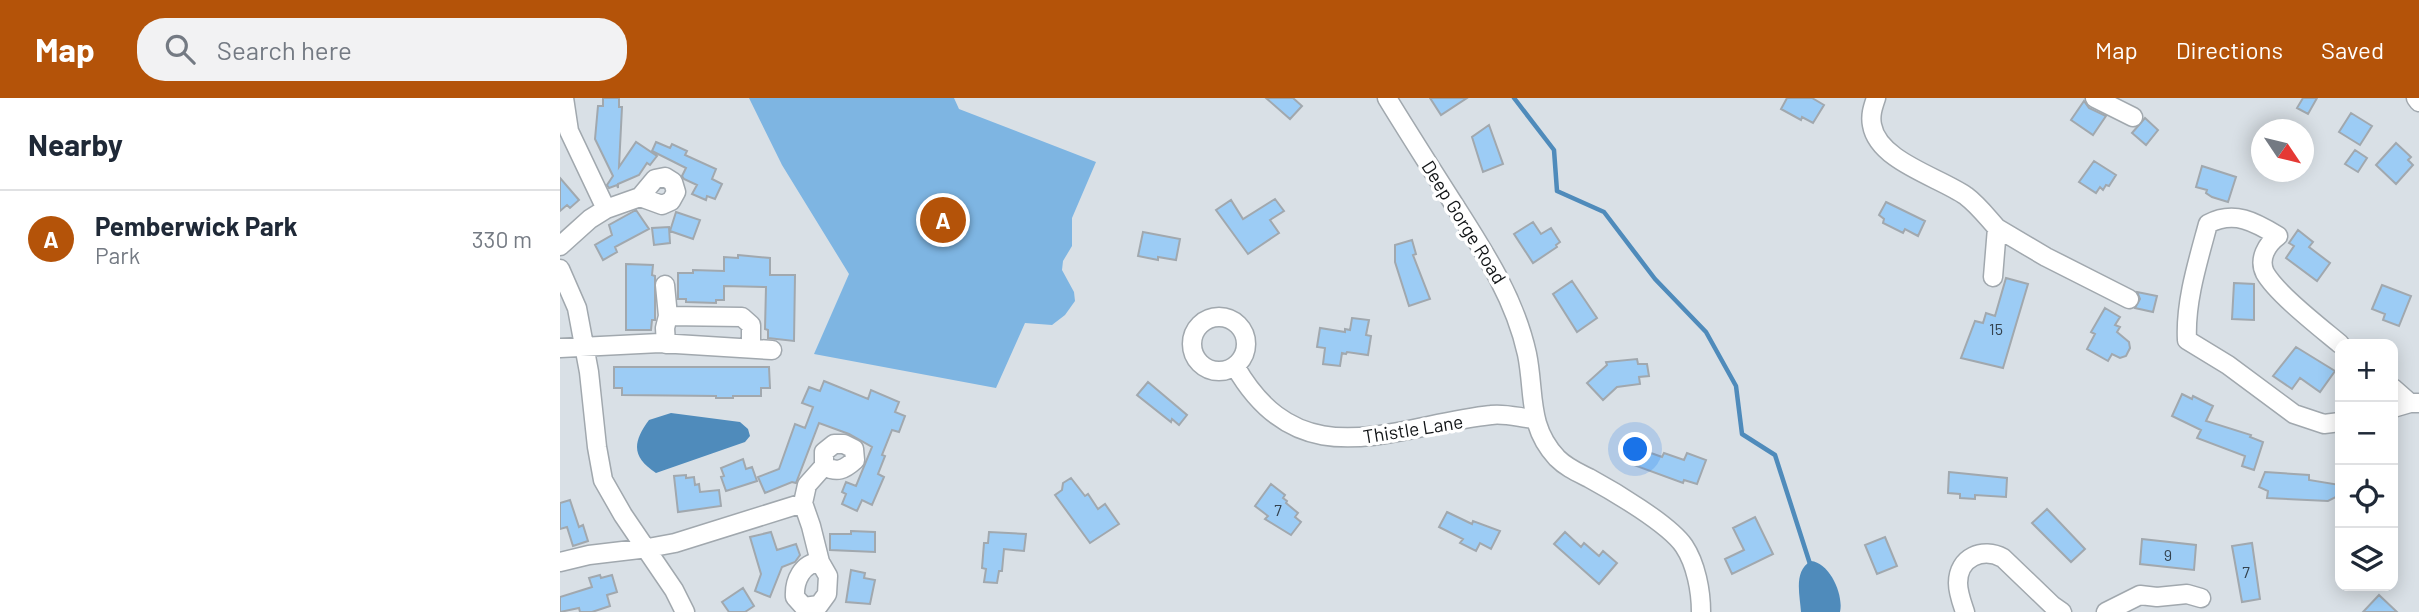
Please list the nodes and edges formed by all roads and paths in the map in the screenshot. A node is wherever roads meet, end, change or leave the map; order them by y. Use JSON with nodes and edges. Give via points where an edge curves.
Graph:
{"nodes":[{"id":1,"x":1387,"y":98,"type":"edge"},
{"id":2,"x":2095,"y":98,"type":"edge"},
{"id":3,"x":570,"y":100,"type":"edge"},
{"id":4,"x":1875,"y":101,"type":"edge"},
{"id":5,"x":2133,"y":117,"type":"dead end"},
{"id":6,"x":640,"y":197,"type":"dead end"},
{"id":7,"x":606,"y":209,"type":"junction"},
{"id":8,"x":1997,"y":228,"type":"junction"},
{"id":9,"x":560,"y":246,"type":"edge"},
{"id":10,"x":560,"y":269,"type":"edge"},
{"id":11,"x":1993,"y":277,"type":"dead end"},
{"id":12,"x":665,"y":285,"type":"dead end"},
{"id":13,"x":2129,"y":299,"type":"dead end"},
{"id":14,"x":668,"y":316,"type":"junction"},
{"id":15,"x":2335,"y":339,"type":"edge"},
{"id":16,"x":666,"y":344,"type":"junction"},
{"id":17,"x":560,"y":348,"type":"edge"},
{"id":18,"x":584,"y":348,"type":"junction"},
{"id":19,"x":751,"y":348,"type":"junction"},
{"id":20,"x":772,"y":350,"type":"dead end"},
{"id":21,"x":1236,"y":366,"type":"dead end"},
{"id":22,"x":1534,"y":419,"type":"junction"},
{"id":23,"x":2335,"y":423,"type":"edge"},
{"id":24,"x":824,"y":466,"type":"dead end"},
{"id":25,"x":803,"y":503,"type":"junction"},
{"id":26,"x":648,"y":548,"type":"junction"},
{"id":27,"x":560,"y":562,"type":"edge"},
{"id":28,"x":820,"y":562,"type":"dead end"},
{"id":29,"x":2201,"y":598,"type":"dead end"},
{"id":30,"x":685,"y":612,"type":"edge"},
{"id":31,"x":1701,"y":612,"type":"edge"},
{"id":32,"x":1965,"y":612,"type":"edge"},
{"id":33,"x":2062,"y":612,"type":"edge"},
{"id":34,"x":2106,"y":612,"type":"edge"}],
"edges":[{"from":1,"to":22,"type":"street","name":"Deep Gorge Road","via":[[1506,290],[1527,353]]},
{"from":2,"to":5,"type":"street"},
{"from":3,"to":7,"type":"street","via":[[569,131]]},
{"from":4,"to":8,"type":"street","via":[[1871,124],[1879,141],[1965,196]]},
{"from":6,"to":7,"type":"street"},
{"from":7,"to":9,"type":"street"},
{"from":8,"to":11,"type":"street"},
{"from":8,"to":13,"type":"street"},
{"from":10,"to":18,"type":"street","via":[[578,309]]},
{"from":12,"to":14,"type":"street"},
{"from":14,"to":16,"type":"street"},
{"from":14,"to":19,"type":"street","via":[[742,317],[751,325]]},
{"from":15,"to":23,"type":"street","via":[[2264,271],[2267,245],[2277,236],[2255,223],[2222,216],[2208,224],[2186,324],[2188,340],[2294,414],[2324,424]]},
{"from":16,"to":18,"type":"street"},
{"from":16,"to":19,"type":"street"},
{"from":17,"to":18,"type":"street"},
{"from":18,"to":26,"type":"street","via":[[603,480]]},
{"from":19,"to":20,"type":"street"},
{"from":21,"to":22,"type":"street","name":"Thistle Lane","via":[[1247,387],[1273,413],[1294,426],[1335,438],[1410,432],[1494,415]]},
{"from":22,"to":31,"type":"street","name":"Deep Gorge Road","via":[[1543,439],[1569,469],[1674,535],[1696,576]]},
{"from":24,"to":25,"type":"street","via":[[807,485]]},
{"from":25,"to":26,"type":"street"},
{"from":25,"to":28,"type":"street"},
{"from":26,"to":27,"type":"street"},
{"from":26,"to":30,"type":"street"},
{"from":29,"to":34,"type":"street","via":[[2140,595]]},
{"from":32,"to":33,"type":"street","via":[[1959,574],[1974,555],[1984,552],[2003,558]]}]}
